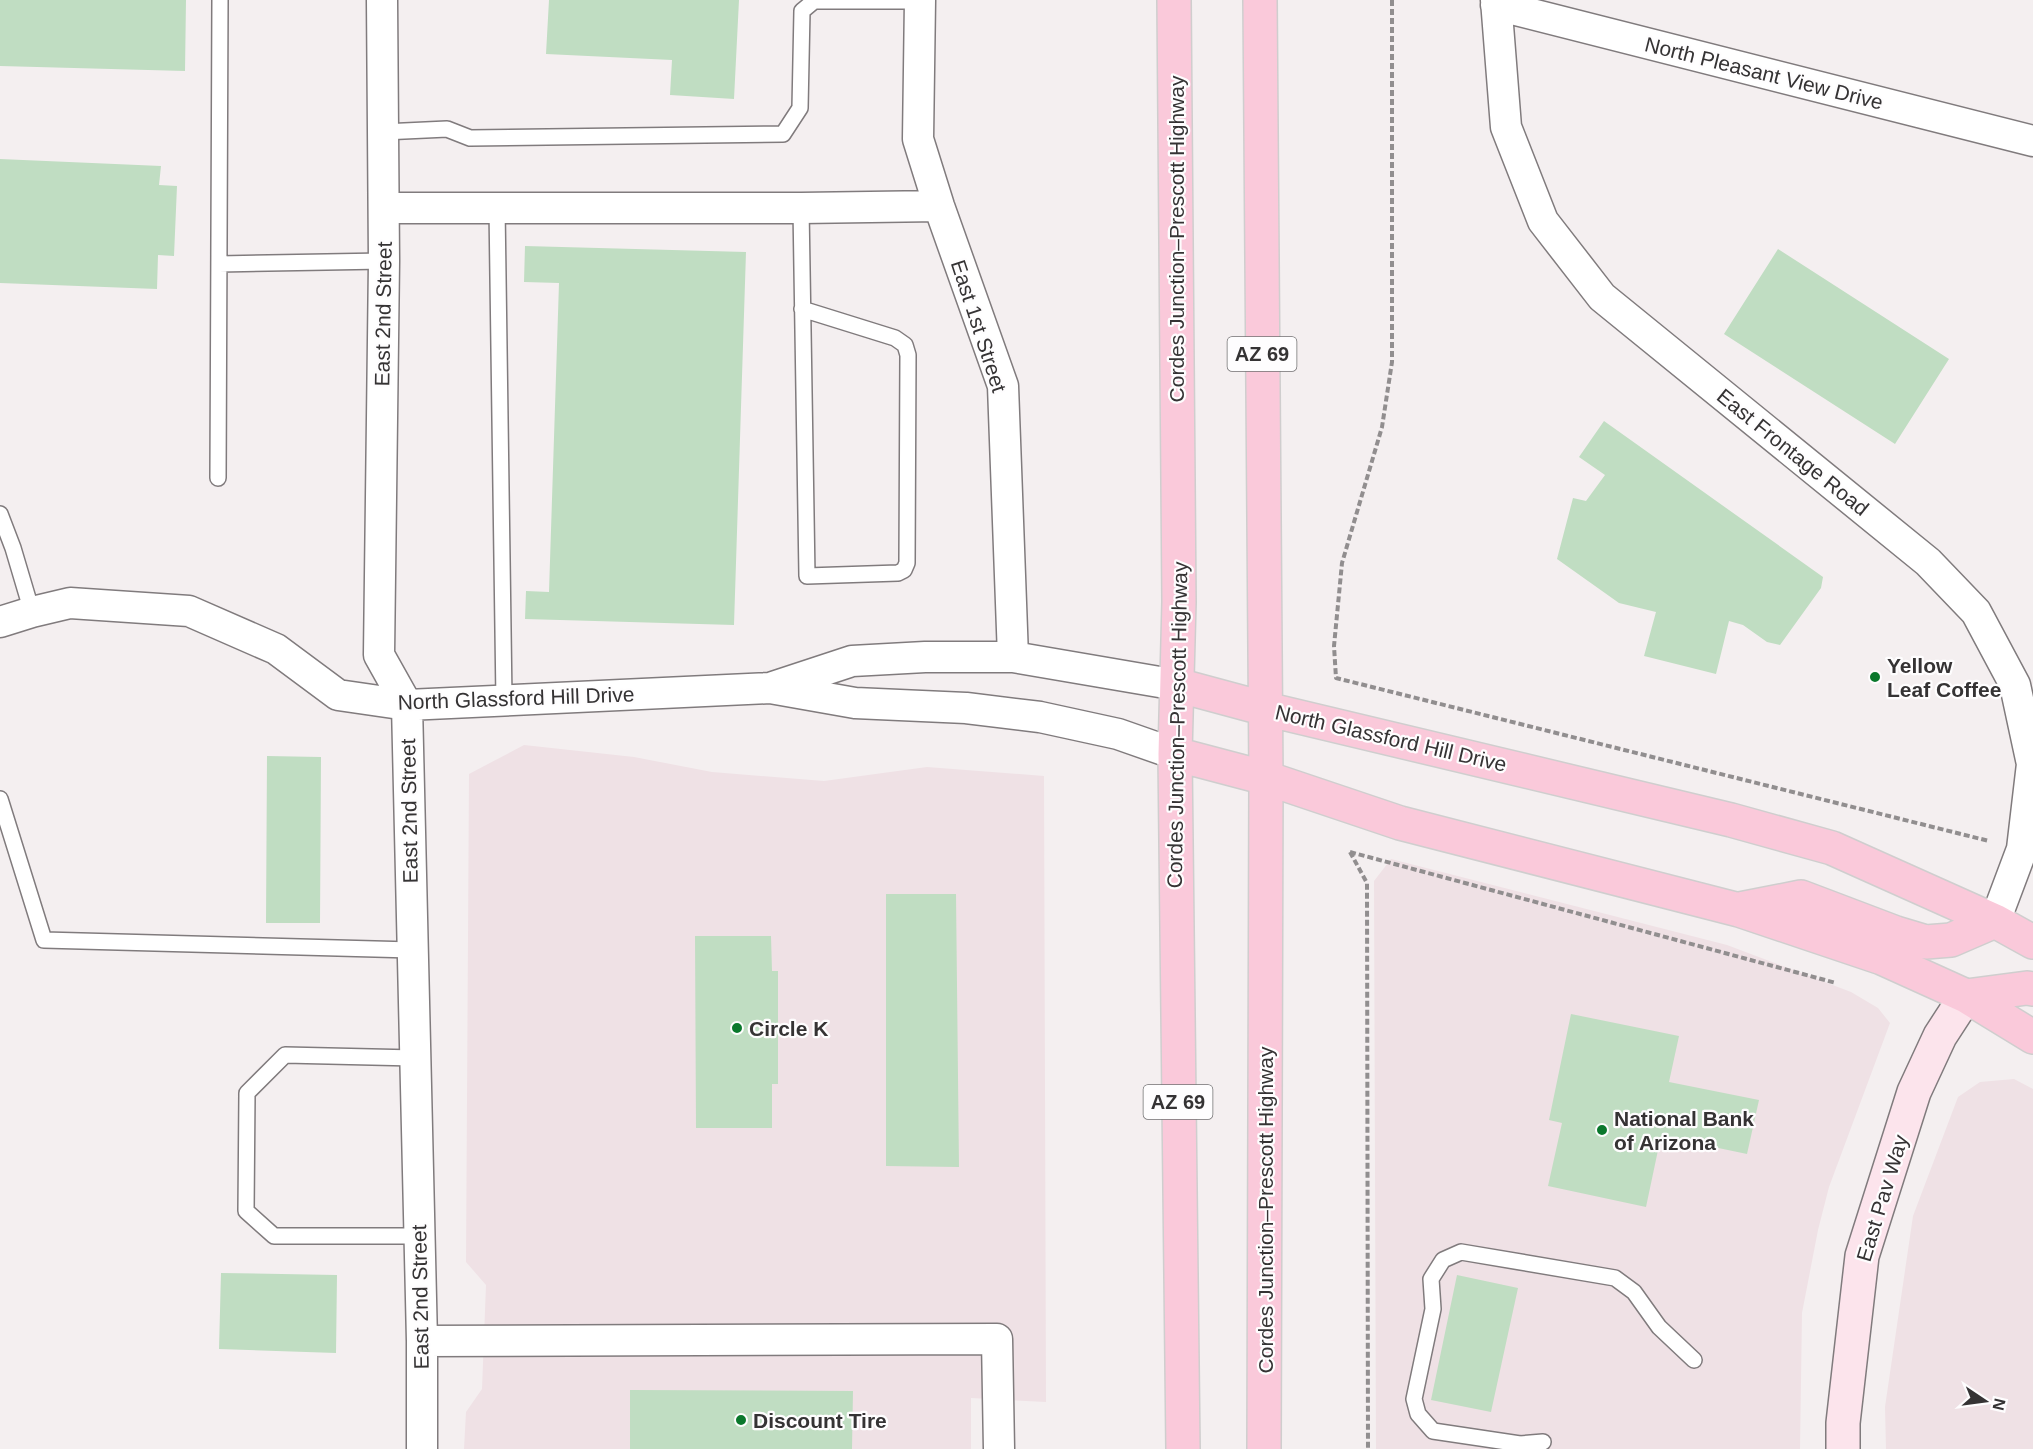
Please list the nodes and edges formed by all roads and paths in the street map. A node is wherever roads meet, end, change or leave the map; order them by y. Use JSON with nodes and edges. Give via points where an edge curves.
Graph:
{"nodes":[{"id":1,"x":220,"y":0,"type":"edge"},
{"id":2,"x":382,"y":0,"type":"edge"},
{"id":3,"x":1174,"y":0,"type":"edge"},
{"id":4,"x":1260,"y":0,"type":"edge"},
{"id":5,"x":1392,"y":0,"type":"edge"},
{"id":6,"x":920,"y":1,"type":"edge"},
{"id":7,"x":1496,"y":3,"type":"edge"},
{"id":8,"x":383,"y":132,"type":"junction"},
{"id":9,"x":2033,"y":141,"type":"edge"},
{"id":10,"x":939,"y":206,"type":"junction"},
{"id":11,"x":497,"y":207,"type":"junction"},
{"id":12,"x":384,"y":208,"type":"junction"},
{"id":13,"x":801,"y":208,"type":"junction"},
{"id":14,"x":384,"y":261,"type":"junction"},
{"id":15,"x":219,"y":264,"type":"junction"},
{"id":16,"x":802,"y":309,"type":"junction"},
{"id":17,"x":218,"y":478,"type":"dead end"},
{"id":18,"x":0,"y":514,"type":"edge"},
{"id":19,"x":32,"y":612,"type":"junction"},
{"id":20,"x":0,"y":622,"type":"edge"},
{"id":21,"x":1013,"y":657,"type":"junction"},
{"id":22,"x":1177,"y":685,"type":"junction"},
{"id":23,"x":770,"y":688,"type":"junction"},
{"id":24,"x":504,"y":700,"type":"junction"},
{"id":25,"x":407,"y":705,"type":"junction"},
{"id":26,"x":1266,"y":709,"type":"junction"},
{"id":27,"x":1175,"y":754,"type":"junction"},
{"id":28,"x":1266,"y":778,"type":"junction"},
{"id":29,"x":0,"y":799,"type":"edge"},
{"id":30,"x":2022,"y":849,"type":"junction"},
{"id":31,"x":1739,"y":909,"type":"junction"},
{"id":32,"x":1995,"y":921,"type":"junction"},
{"id":33,"x":2033,"y":942,"type":"edge"},
{"id":34,"x":412,"y":950,"type":"junction"},
{"id":35,"x":1838,"y":983,"type":"dead end"},
{"id":36,"x":2033,"y":989,"type":"edge"},
{"id":37,"x":1966,"y":996,"type":"junction"},
{"id":38,"x":2033,"y":1037,"type":"edge"},
{"id":39,"x":415,"y":1058,"type":"junction"},
{"id":40,"x":419,"y":1236,"type":"junction"},
{"id":41,"x":422,"y":1341,"type":"junction"},
{"id":42,"x":1694,"y":1359,"type":"dead end"},
{"id":43,"x":1544,"y":1442,"type":"dead end"},
{"id":44,"x":422,"y":1449,"type":"edge"},
{"id":45,"x":999,"y":1449,"type":"edge"},
{"id":46,"x":1183,"y":1449,"type":"edge"},
{"id":47,"x":1264,"y":1449,"type":"edge"},
{"id":48,"x":1368,"y":1449,"type":"edge"},
{"id":49,"x":1843,"y":1449,"type":"edge"}],
"edges":[{"from":1,"to":15,"type":"lane"},
{"from":2,"to":8,"type":"street","name":"East 2nd Street"},
{"from":3,"to":22,"type":"main road","name":"Cordes Junction–Prescott Highway","number":"AZ 69"},
{"from":4,"to":26,"type":"main road","name":"Cordes Junction–Prescott Highway","number":"AZ 69"},
{"from":5,"to":30,"type":"path","via":[[1392,362],[1382,427],[1342,563],[1334,646],[1336,678]]},
{"from":6,"to":8,"type":"lane","via":[[814,1],[802,11],[801,108],[783,134],[470,138],[447,129]]},
{"from":6,"to":10,"type":"street","name":"East 1st Street","via":[[918,139]]},
{"from":7,"to":9,"type":"street","name":"North Pleasant View Drive"},
{"from":7,"to":30,"type":"street","name":"East Frontage Road","via":[[1506,127],[1543,221],[1602,297],[1928,562],[1976,612],[2014,685],[2032,764]]},
{"from":8,"to":12,"type":"street","name":"East 2nd Street"},
{"from":10,"to":13,"type":"street"},
{"from":10,"to":21,"type":"street","name":"East 1st Street","via":[[1003,386]]},
{"from":11,"to":12,"type":"street"},
{"from":11,"to":13,"type":"street"},
{"from":11,"to":24,"type":"lane"},
{"from":12,"to":14,"type":"street","name":"East 2nd Street"},
{"from":13,"to":16,"type":"lane"},
{"from":14,"to":15,"type":"lane"},
{"from":14,"to":25,"type":"street","name":"East 2nd Street","via":[[379,655]]},
{"from":15,"to":17,"type":"lane"},
{"from":16,"to":16,"type":"lane","via":[[895,338],[905,345],[907,563],[898,573],[807,576]]},
{"from":18,"to":19,"type":"lane"},
{"from":19,"to":20,"type":"street","name":"North Glassford Hill Drive"},
{"from":19,"to":25,"type":"street","name":"North Glassford Hill Drive","via":[[70,603],[189,611],[276,649],[338,694]]},
{"from":21,"to":22,"type":"street","name":"North Glassford Hill Drive"},
{"from":21,"to":23,"type":"street","name":"North Glassford Hill Drive","via":[[852,661]]},
{"from":22,"to":26,"type":"main road","name":"North Glassford Hill Drive"},
{"from":22,"to":27,"type":"main road","name":"Cordes Junction–Prescott Highway","number":"AZ 69"},
{"from":23,"to":24,"type":"street","name":"North Glassford Hill Drive"},
{"from":23,"to":27,"type":"street","name":"North Glassford Hill Drive","via":[[855,703],[966,708],[1040,717],[1118,734]]},
{"from":24,"to":25,"type":"street","name":"North Glassford Hill Drive"},
{"from":25,"to":34,"type":"street","name":"East 2nd Street"},
{"from":26,"to":28,"type":"main road","name":"Cordes Junction–Prescott Highway","number":"AZ 69"},
{"from":26,"to":32,"type":"main road","name":"North Glassford Hill Drive","via":[[1731,820],[1832,848]]},
{"from":27,"to":28,"type":"main road","name":"North Glassford Hill Drive"},
{"from":27,"to":46,"type":"main road","name":"Cordes Junction–Prescott Highway","number":"AZ 69"},
{"from":28,"to":31,"type":"main road","name":"North Glassford Hill Drive","via":[[1400,823]]},
{"from":28,"to":47,"type":"main road","name":"Cordes Junction–Prescott Highway","number":"AZ 69"},
{"from":29,"to":34,"type":"lane","via":[[44,940]]},
{"from":30,"to":32,"type":"street","name":"East Frontage Road"},
{"from":31,"to":32,"type":"main road","via":[[1801,897],[1926,942],[1951,940]]},
{"from":31,"to":37,"type":"main road","name":"North Glassford Hill Drive","via":[[1882,958]]},
{"from":32,"to":33,"type":"main road","name":"North Glassford Hill Drive"},
{"from":34,"to":39,"type":"street","name":"East 2nd Street"},
{"from":35,"to":48,"type":"path","via":[[1350,852],[1367,883]]},
{"from":36,"to":37,"type":"main road"},
{"from":37,"to":38,"type":"main road","name":"North Glassford Hill Drive"},
{"from":37,"to":49,"type":"street","name":"East Pav Way","via":[[1940,1036],[1914,1092],[1862,1256]]},
{"from":39,"to":40,"type":"street","name":"East 2nd Street"},
{"from":39,"to":40,"type":"lane","via":[[285,1055],[247,1093],[246,1211],[274,1236]]},
{"from":40,"to":41,"type":"street","name":"East 2nd Street"},
{"from":41,"to":44,"type":"street","name":"East 2nd Street"},
{"from":41,"to":45,"type":"street","via":[[998,1339]]},
{"from":42,"to":43,"type":"lane","via":[[1659,1327],[1634,1292],[1615,1278],[1461,1252],[1443,1260],[1431,1279],[1433,1309],[1414,1399],[1418,1414],[1433,1431],[1520,1444]]}]}
